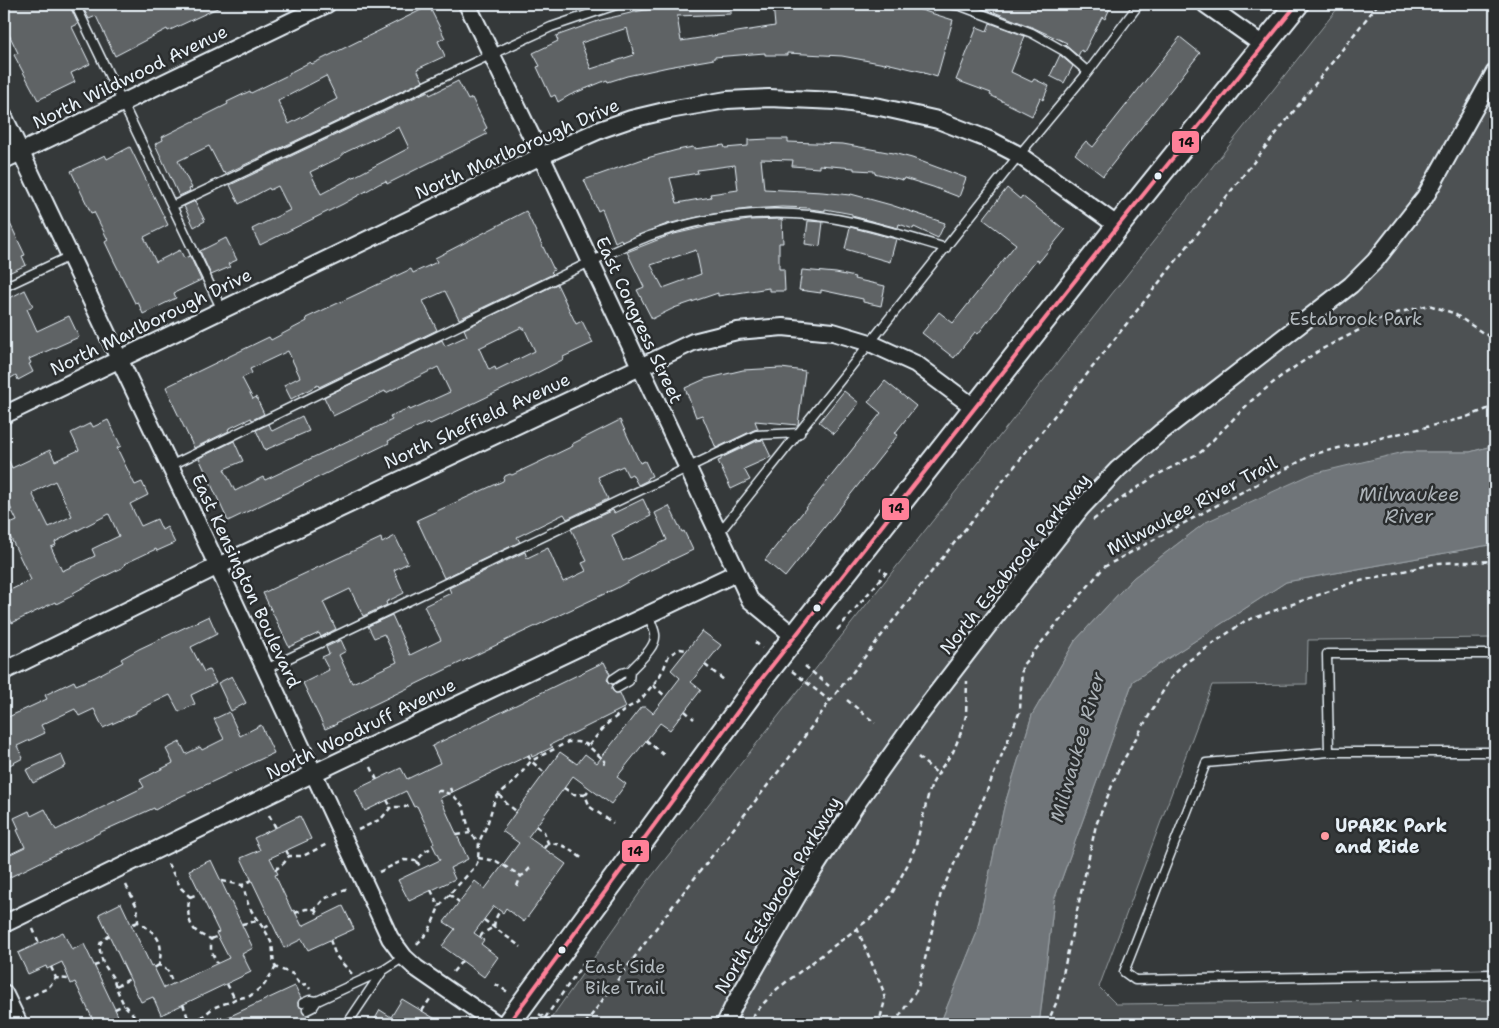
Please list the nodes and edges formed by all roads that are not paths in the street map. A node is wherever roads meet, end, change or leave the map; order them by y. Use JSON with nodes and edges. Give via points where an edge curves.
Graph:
{"nodes":[{"id":1,"x":75,"y":4,"type":"edge"},
{"id":2,"x":327,"y":4,"type":"edge"},
{"id":3,"x":467,"y":4,"type":"edge"},
{"id":4,"x":619,"y":4,"type":"edge"},
{"id":5,"x":949,"y":4,"type":"edge"},
{"id":6,"x":1139,"y":4,"type":"edge"},
{"id":7,"x":1205,"y":4,"type":"edge"},
{"id":8,"x":1297,"y":4,"type":"edge"},
{"id":9,"x":1263,"y":45,"type":"junction"},
{"id":10,"x":492,"y":54,"type":"junction"},
{"id":11,"x":1088,"y":72,"type":"junction"},
{"id":12,"x":1495,"y":72,"type":"edge"},
{"id":13,"x":122,"y":103,"type":"junction"},
{"id":14,"x":4,"y":117,"type":"edge"},
{"id":15,"x":20,"y":152,"type":"junction"},
{"id":16,"x":1019,"y":155,"type":"junction"},
{"id":17,"x":541,"y":156,"type":"junction"},
{"id":18,"x":4,"y":160,"type":"edge"},
{"id":19,"x":172,"y":206,"type":"junction"},
{"id":20,"x":1118,"y":226,"type":"junction"},
{"id":21,"x":946,"y":248,"type":"junction"},
{"id":22,"x":70,"y":256,"type":"junction"},
{"id":23,"x":590,"y":262,"type":"junction"},
{"id":24,"x":4,"y":288,"type":"edge"},
{"id":25,"x":222,"y":310,"type":"junction"},
{"id":26,"x":870,"y":343,"type":"junction"},
{"id":27,"x":120,"y":360,"type":"junction"},
{"id":28,"x":639,"y":367,"type":"junction"},
{"id":29,"x":975,"y":408,"type":"junction"},
{"id":30,"x":4,"y":416,"type":"edge"},
{"id":31,"x":800,"y":433,"type":"junction"},
{"id":32,"x":170,"y":466,"type":"junction"},
{"id":33,"x":686,"y":468,"type":"junction"},
{"id":34,"x":718,"y":535,"type":"junction"},
{"id":35,"x":218,"y":566,"type":"junction"},
{"id":36,"x":736,"y":573,"type":"junction"},
{"id":37,"x":648,"y":614,"type":"junction"},
{"id":38,"x":795,"y":637,"type":"junction"},
{"id":39,"x":1495,"y":654,"type":"edge"},
{"id":40,"x":266,"y":669,"type":"junction"},
{"id":41,"x":4,"y":671,"type":"edge"},
{"id":42,"x":630,"y":671,"type":"junction"},
{"id":43,"x":613,"y":679,"type":"dead end"},
{"id":44,"x":617,"y":688,"type":"dead end"},
{"id":45,"x":1329,"y":752,"type":"junction"},
{"id":46,"x":1495,"y":752,"type":"edge"},
{"id":47,"x":314,"y":773,"type":"junction"},
{"id":48,"x":4,"y":924,"type":"edge"},
{"id":49,"x":404,"y":957,"type":"junction"},
{"id":50,"x":384,"y":970,"type":"junction"},
{"id":51,"x":1495,"y":974,"type":"edge"},
{"id":52,"x":4,"y":993,"type":"edge"},
{"id":53,"x":305,"y":1007,"type":"dead end"},
{"id":54,"x":19,"y":1024,"type":"edge"},
{"id":55,"x":347,"y":1024,"type":"edge"},
{"id":56,"x":497,"y":1024,"type":"edge"},
{"id":57,"x":508,"y":1024,"type":"edge"},
{"id":58,"x":725,"y":1024,"type":"edge"}],
"edges":[{"from":1,"to":13,"type":"lane"},
{"from":2,"to":13,"type":"street","name":"North Wildwood Avenue"},
{"from":3,"to":10,"type":"street","name":"East Congress Street"},
{"from":4,"to":10,"type":"lane","via":[[551,27]]},
{"from":5,"to":11,"type":"lane","via":[[1032,33],[1064,51]]},
{"from":6,"to":11,"type":"lane"},
{"from":7,"to":9,"type":"street"},
{"from":8,"to":9,"type":"street"},
{"from":9,"to":20,"type":"street"},
{"from":10,"to":17,"type":"street","name":"East Congress Street"},
{"from":10,"to":19,"type":"lane"},
{"from":11,"to":16,"type":"lane"},
{"from":12,"to":58,"type":"street","name":"North Estabrook Parkway","via":[[1425,197],[1375,261],[1351,285],[1160,433],[1118,469],[1081,508],[916,720],[857,803],[802,888]]},
{"from":13,"to":15,"type":"street","name":"North Wildwood Avenue"},
{"from":13,"to":19,"type":"lane"},
{"from":14,"to":15,"type":"street","name":"East Kensington Boulevard"},
{"from":15,"to":18,"type":"street","name":"North Wildwood Avenue"},
{"from":15,"to":22,"type":"street","name":"East Kensington Boulevard"},
{"from":16,"to":17,"type":"street","name":"North Marlborough Drive","via":[[938,120],[836,101],[769,98],[727,100],[631,119]]},
{"from":16,"to":20,"type":"street","name":"North Marlborough Drive"},
{"from":16,"to":21,"type":"lane"},
{"from":17,"to":23,"type":"street","name":"East Congress Street"},
{"from":17,"to":25,"type":"street","name":"North Marlborough Drive"},
{"from":19,"to":25,"type":"lane"},
{"from":20,"to":29,"type":"street"},
{"from":21,"to":23,"type":"lane","via":[[866,225],[810,215],[762,213],[688,225],[650,236]]},
{"from":21,"to":26,"type":"lane"},
{"from":22,"to":24,"type":"lane"},
{"from":22,"to":27,"type":"street","name":"East Kensington Boulevard"},
{"from":23,"to":28,"type":"street","name":"East Congress Street"},
{"from":23,"to":32,"type":"lane"},
{"from":25,"to":27,"type":"street","name":"North Marlborough Drive"},
{"from":26,"to":28,"type":"street","name":"North Sheffield Avenue","via":[[833,332],[783,327],[737,331],[693,342]]},
{"from":26,"to":29,"type":"street","name":"North Sheffield Avenue","via":[[916,364]]},
{"from":26,"to":31,"type":"lane"},
{"from":27,"to":30,"type":"street","name":"North Marlborough Drive"},
{"from":27,"to":32,"type":"street","name":"East Kensington Boulevard"},
{"from":28,"to":33,"type":"street","name":"East Congress Street"},
{"from":28,"to":35,"type":"street","name":"North Sheffield Avenue"},
{"from":29,"to":38,"type":"street"},
{"from":31,"to":33,"type":"lane","via":[[756,435]]},
{"from":31,"to":34,"type":"lane"},
{"from":32,"to":35,"type":"street","name":"East Kensington Boulevard"},
{"from":33,"to":34,"type":"street","name":"East Congress Street"},
{"from":33,"to":40,"type":"lane"},
{"from":34,"to":36,"type":"street","name":"East Congress Street"},
{"from":35,"to":40,"type":"street","name":"East Kensington Boulevard"},
{"from":35,"to":41,"type":"street","name":"North Sheffield Avenue"},
{"from":36,"to":37,"type":"street","name":"North Woodruff Avenue"},
{"from":36,"to":38,"type":"street","name":"East Congress Street","via":[[750,600]]},
{"from":37,"to":42,"type":"lane","via":[[654,641]]},
{"from":37,"to":47,"type":"street","name":"North Woodruff Avenue"},
{"from":38,"to":57,"type":"street"},
{"from":39,"to":45,"type":"lane","via":[[1327,654]]},
{"from":40,"to":47,"type":"street","name":"East Kensington Boulevard"},
{"from":42,"to":43,"type":"lane"},
{"from":42,"to":44,"type":"lane","via":[[629,681]]},
{"from":45,"to":46,"type":"lane"},
{"from":45,"to":51,"type":"lane","via":[[1206,763],[1124,972],[1135,980]]},
{"from":47,"to":48,"type":"street","name":"North Woodruff Avenue"},
{"from":47,"to":49,"type":"street","name":"East Kensington Boulevard","via":[[390,938]]},
{"from":49,"to":50,"type":"lane"},
{"from":49,"to":56,"type":"street","name":"East Kensington Boulevard"},
{"from":50,"to":53,"type":"lane","via":[[317,1001],[313,1007]]},
{"from":50,"to":55,"type":"lane"},
{"from":52,"to":54,"type":"street"}]}
